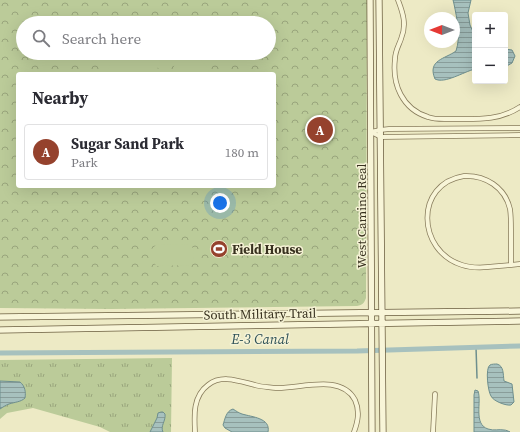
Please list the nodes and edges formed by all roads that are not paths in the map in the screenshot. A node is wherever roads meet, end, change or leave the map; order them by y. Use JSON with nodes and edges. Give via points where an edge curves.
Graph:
{"nodes":[{"id":1,"x":370,"y":0,"type":"edge"},
{"id":2,"x":379,"y":0,"type":"edge"},
{"id":3,"x":398,"y":0,"type":"edge"},
{"id":4,"x":520,"y":107,"type":"edge"},
{"id":5,"x":520,"y":128,"type":"edge"},
{"id":6,"x":380,"y":130,"type":"junction"},
{"id":7,"x":371,"y":132,"type":"junction"},
{"id":8,"x":520,"y":135,"type":"edge"},
{"id":9,"x":380,"y":137,"type":"junction"},
{"id":10,"x":511,"y":264,"type":"junction"},
{"id":11,"x":520,"y":264,"type":"edge"},
{"id":12,"x":520,"y":311,"type":"edge"},
{"id":13,"x":372,"y":312,"type":"junction"},
{"id":14,"x":382,"y":312,"type":"junction"},
{"id":15,"x":0,"y":317,"type":"edge"},
{"id":16,"x":520,"y":321,"type":"edge"},
{"id":17,"x":372,"y":323,"type":"junction"},
{"id":18,"x":382,"y":323,"type":"junction"},
{"id":19,"x":0,"y":330,"type":"edge"},
{"id":20,"x":435,"y":394,"type":"dead end"},
{"id":21,"x":195,"y":432,"type":"edge"},
{"id":22,"x":354,"y":432,"type":"edge"},
{"id":23,"x":372,"y":432,"type":"edge"},
{"id":24,"x":383,"y":432,"type":"edge"},
{"id":25,"x":434,"y":432,"type":"edge"}],
"edges":[{"from":1,"to":7,"type":"street","name":"West Camino Real"},
{"from":2,"to":6,"type":"street","name":"West Camino Real"},
{"from":3,"to":4,"type":"street","via":[[404,24],[395,58],[395,79],[401,96],[409,107],[424,116],[442,119],[492,118],[506,115]]},
{"from":5,"to":6,"type":"street"},
{"from":6,"to":7,"type":"street"},
{"from":6,"to":9,"type":"street","name":"West Camino Real"},
{"from":7,"to":9,"type":"street"},
{"from":7,"to":13,"type":"street","name":"West Camino Real"},
{"from":8,"to":9,"type":"street"},
{"from":9,"to":14,"type":"street","name":"West Camino Real"},
{"from":10,"to":10,"type":"street","via":[[510,212],[508,202],[500,190],[488,180],[474,176],[459,177],[441,186],[432,198],[427,217],[430,234],[439,250],[450,259],[466,266]]},
{"from":10,"to":11,"type":"street"},
{"from":12,"to":14,"type":"street","name":"South Military Trail"},
{"from":13,"to":14,"type":"street","name":"South Military Trail"},
{"from":13,"to":15,"type":"street","name":"South Military Trail"},
{"from":13,"to":17,"type":"street","name":"West Camino Real"},
{"from":14,"to":18,"type":"street","name":"West Camino Real"},
{"from":16,"to":18,"type":"street","name":"South Military Trail"},
{"from":17,"to":18,"type":"street","name":"South Military Trail"},
{"from":17,"to":19,"type":"street","name":"South Military Trail"},
{"from":17,"to":23,"type":"street","name":"West Camino Real"},
{"from":18,"to":24,"type":"street","name":"West Camino Real"},
{"from":20,"to":25,"type":"street"},
{"from":21,"to":22,"type":"street","via":[[197,399],[208,385],[221,379],[276,388],[335,385],[345,389],[355,400],[358,414]]}]}
